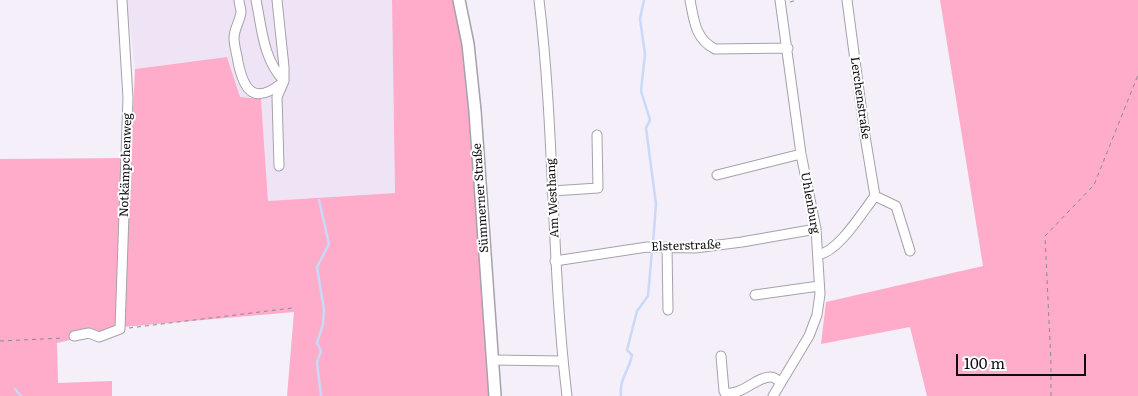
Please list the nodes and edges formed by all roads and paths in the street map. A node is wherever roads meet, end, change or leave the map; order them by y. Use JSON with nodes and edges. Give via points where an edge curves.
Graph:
{"nodes":[{"id":1,"x":122,"y":0,"type":"edge"},
{"id":2,"x":239,"y":0,"type":"edge"},
{"id":3,"x":256,"y":0,"type":"edge"},
{"id":4,"x":278,"y":0,"type":"edge"},
{"id":5,"x":459,"y":0,"type":"edge"},
{"id":6,"x":539,"y":0,"type":"edge"},
{"id":7,"x":690,"y":0,"type":"edge"},
{"id":8,"x":780,"y":0,"type":"edge"},
{"id":9,"x":847,"y":0,"type":"edge"},
{"id":10,"x":788,"y":48,"type":"junction"},
{"id":11,"x":1138,"y":75,"type":"edge"},
{"id":12,"x":284,"y":81,"type":"junction"},
{"id":13,"x":597,"y":135,"type":"dead end"},
{"id":14,"x":801,"y":154,"type":"junction"},
{"id":15,"x":279,"y":166,"type":"dead end"},
{"id":16,"x":717,"y":175,"type":"dead end"},
{"id":17,"x":552,"y":191,"type":"junction"},
{"id":18,"x":875,"y":196,"type":"junction"},
{"id":19,"x":816,"y":228,"type":"junction"},
{"id":20,"x":664,"y":247,"type":"junction"},
{"id":21,"x":910,"y":251,"type":"dead end"},
{"id":22,"x":818,"y":256,"type":"junction"},
{"id":23,"x":555,"y":261,"type":"junction"},
{"id":24,"x":819,"y":283,"type":"junction"},
{"id":25,"x":794,"y":284,"type":"dead end"},
{"id":26,"x":755,"y":294,"type":"dead end"},
{"id":27,"x":292,"y":308,"type":"dead end"},
{"id":28,"x":668,"y":310,"type":"dead end"},
{"id":29,"x":120,"y":329,"type":"junction"},
{"id":30,"x":74,"y":336,"type":"joint"},
{"id":31,"x":0,"y":341,"type":"edge"},
{"id":32,"x":721,"y":356,"type":"dead end"},
{"id":33,"x":493,"y":360,"type":"junction"},
{"id":34,"x":563,"y":361,"type":"junction"},
{"id":35,"x":781,"y":383,"type":"junction"},
{"id":36,"x":495,"y":396,"type":"edge"},
{"id":37,"x":567,"y":396,"type":"edge"},
{"id":38,"x":773,"y":396,"type":"edge"},
{"id":39,"x":1051,"y":396,"type":"edge"}],
"edges":[{"from":1,"to":29,"type":"street","name":"Notkämpchenweg","via":[[128,98]]},
{"from":2,"to":12,"type":"street","via":[[241,11],[234,37],[244,84],[253,92],[260,93],[270,92]]},
{"from":3,"to":12,"type":"street","via":[[267,55],[274,71]]},
{"from":4,"to":12,"type":"street"},
{"from":5,"to":33,"type":"main road","name":"Sümmerner Straße","via":[[468,44],[475,112]]},
{"from":6,"to":17,"type":"street","name":"Am Westhang"},
{"from":7,"to":10,"type":"street","via":[[696,29],[710,47]]},
{"from":8,"to":10,"type":"street","name":"Uhlenburg"},
{"from":9,"to":18,"type":"street","name":"Lerchenstraße"},
{"from":10,"to":14,"type":"street","name":"Uhlenburg"},
{"from":11,"to":39,"type":"path","via":[[1094,185],[1045,236]]},
{"from":12,"to":15,"type":"street","via":[[277,97]]},
{"from":13,"to":17,"type":"street","via":[[598,188]]},
{"from":14,"to":16,"type":"street"},
{"from":14,"to":19,"type":"street","name":"Uhlenburg"},
{"from":17,"to":23,"type":"street","name":"Am Westhang"},
{"from":18,"to":21,"type":"street","via":[[896,206]]},
{"from":18,"to":22,"type":"street","via":[[832,249]]},
{"from":19,"to":20,"type":"street","name":"Elsterstraße","via":[[695,248]]},
{"from":19,"to":22,"type":"street","name":"Uhlenburg"},
{"from":20,"to":23,"type":"street","name":"Elsterstraße"},
{"from":20,"to":28,"type":"street"},
{"from":22,"to":24,"type":"street","name":"Uhlenburg"},
{"from":23,"to":34,"type":"street","name":"Am Westhang"},
{"from":24,"to":25,"type":"street"},
{"from":24,"to":26,"type":"street"},
{"from":24,"to":35,"type":"street","name":"Uhlenburg","via":[[817,315],[809,336]]},
{"from":27,"to":29,"type":"path"},
{"from":29,"to":30,"type":"street","via":[[99,337],[89,333]]},
{"from":30,"to":31,"type":"path"},
{"from":32,"to":35,"type":"street","via":[[725,393],[733,394],[768,377]]},
{"from":33,"to":34,"type":"street"},
{"from":33,"to":36,"type":"main road","name":"Sümmerner Straße"},
{"from":34,"to":37,"type":"street","name":"Am Westhang"},
{"from":35,"to":38,"type":"street","name":"Uhlenburg"}]}
